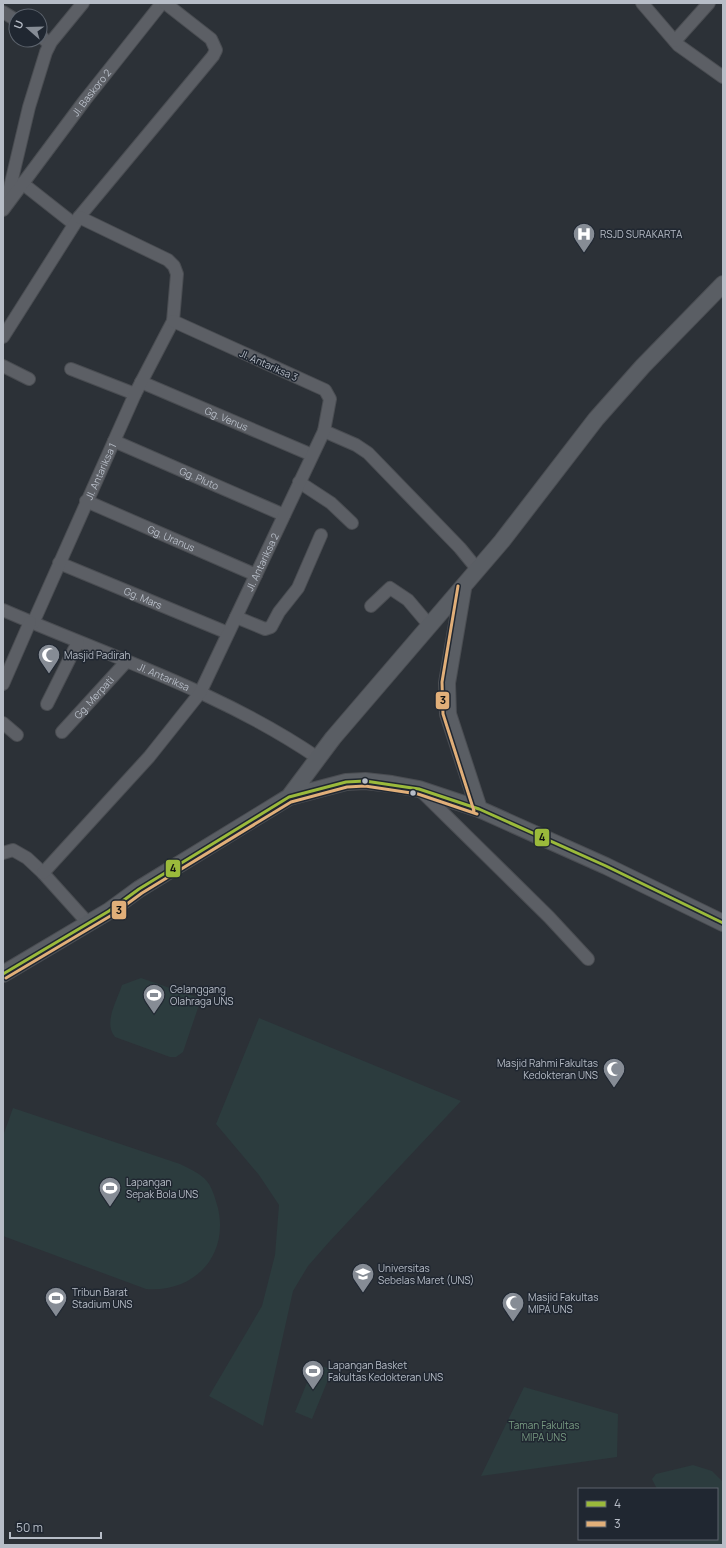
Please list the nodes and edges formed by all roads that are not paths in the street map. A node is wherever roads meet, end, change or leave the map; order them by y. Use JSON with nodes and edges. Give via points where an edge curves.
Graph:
{"nodes":[{"id":1,"x":83,"y":3,"type":"edge"},
{"id":2,"x":164,"y":3,"type":"edge"},
{"id":3,"x":642,"y":3,"type":"edge"},
{"id":4,"x":709,"y":3,"type":"edge"},
{"id":5,"x":675,"y":41,"type":"junction"},
{"id":6,"x":49,"y":44,"type":"joint"},
{"id":7,"x":723,"y":78,"type":"edge"},
{"id":8,"x":22,"y":183,"type":"junction"},
{"id":9,"x":4,"y":207,"type":"edge"},
{"id":10,"x":76,"y":221,"type":"junction"},
{"id":11,"x":723,"y":284,"type":"edge"},
{"id":12,"x":173,"y":321,"type":"junction"},
{"id":13,"x":3,"y":337,"type":"edge"},
{"id":14,"x":3,"y":366,"type":"edge"},
{"id":15,"x":71,"y":369,"type":"dead end"},
{"id":16,"x":29,"y":379,"type":"dead end"},
{"id":17,"x":142,"y":382,"type":"junction"},
{"id":18,"x":135,"y":394,"type":"junction"},
{"id":19,"x":324,"y":431,"type":"junction"},
{"id":20,"x":114,"y":441,"type":"junction"},
{"id":21,"x":312,"y":455,"type":"junction"},
{"id":22,"x":299,"y":482,"type":"junction"},
{"id":23,"x":86,"y":501,"type":"junction"},
{"id":24,"x":284,"y":515,"type":"junction"},
{"id":25,"x":352,"y":522,"type":"dead end"},
{"id":26,"x":321,"y":535,"type":"dead end"},
{"id":27,"x":59,"y":563,"type":"junction"},
{"id":28,"x":478,"y":570,"type":"junction"},
{"id":29,"x":256,"y":575,"type":"junction"},
{"id":30,"x":463,"y":587,"type":"junction"},
{"id":31,"x":371,"y":606,"type":"dead end"},
{"id":32,"x":3,"y":610,"type":"edge"},
{"id":33,"x":236,"y":616,"type":"junction"},
{"id":34,"x":32,"y":622,"type":"junction"},
{"id":35,"x":430,"y":626,"type":"junction"},
{"id":36,"x":228,"y":634,"type":"junction"},
{"id":37,"x":78,"y":642,"type":"junction"},
{"id":38,"x":126,"y":662,"type":"junction"},
{"id":39,"x":3,"y":684,"type":"edge"},
{"id":40,"x":200,"y":693,"type":"junction"},
{"id":41,"x":47,"y":704,"type":"dead end"},
{"id":42,"x":3,"y":723,"type":"edge"},
{"id":43,"x":62,"y":732,"type":"dead end"},
{"id":44,"x":17,"y":735,"type":"dead end"},
{"id":45,"x":318,"y":758,"type":"junction"},
{"id":46,"x":419,"y":789,"type":"junction"},
{"id":47,"x":289,"y":797,"type":"junction"},
{"id":48,"x":479,"y":809,"type":"junction"},
{"id":49,"x":3,"y":853,"type":"edge"},
{"id":50,"x":44,"y":873,"type":"junction"},
{"id":51,"x":88,"y":923,"type":"junction"},
{"id":52,"x":723,"y":923,"type":"edge"},
{"id":53,"x":588,"y":959,"type":"dead end"},
{"id":54,"x":3,"y":974,"type":"edge"}],
"edges":[{"from":1,"to":6,"type":"street"},
{"from":2,"to":8,"type":"street","name":"Jl. Baskoro 2"},
{"from":2,"to":10,"type":"street","via":[[211,39],[216,50]]},
{"from":3,"to":5,"type":"street"},
{"from":4,"to":5,"type":"street"},
{"from":5,"to":7,"type":"street"},
{"from":6,"to":9,"type":"street","via":[[29,107]]},
{"from":8,"to":9,"type":"street","name":"Jl. Baskoro 2"},
{"from":8,"to":10,"type":"street"},
{"from":10,"to":12,"type":"street","via":[[168,260],[174,266],[177,274]]},
{"from":10,"to":13,"type":"street"},
{"from":11,"to":28,"type":"street","via":[[643,366],[596,419]]},
{"from":12,"to":17,"type":"street","name":"Jl. Antariksa 1"},
{"from":12,"to":19,"type":"street","name":"Jl. Antariksa 3","via":[[325,390],[330,400]]},
{"from":14,"to":16,"type":"street"},
{"from":15,"to":18,"type":"street"},
{"from":17,"to":18,"type":"street","name":"Jl. Antariksa 1"},
{"from":17,"to":21,"type":"street","name":"Gg. Venus"},
{"from":18,"to":20,"type":"street","name":"Jl. Antariksa 1"},
{"from":19,"to":21,"type":"street","name":"Jl. Antariksa 2"},
{"from":19,"to":28,"type":"street","via":[[368,453]]},
{"from":20,"to":23,"type":"street","name":"Jl. Antariksa 1"},
{"from":20,"to":24,"type":"street","name":"Gg. Pluto"},
{"from":21,"to":22,"type":"street","name":"Jl. Antariksa 2"},
{"from":22,"to":24,"type":"street","name":"Jl. Antariksa 2"},
{"from":22,"to":25,"type":"street","via":[[332,503]]},
{"from":23,"to":27,"type":"street","name":"Jl. Antariksa 1"},
{"from":23,"to":29,"type":"street","name":"Gg. Uranus"},
{"from":24,"to":29,"type":"street","name":"Jl. Antariksa 2"},
{"from":26,"to":33,"type":"street","via":[[298,588],[271,627],[265,629]]},
{"from":27,"to":34,"type":"street","name":"Jl. Antariksa 1"},
{"from":27,"to":36,"type":"street","name":"Gg. Mars"},
{"from":28,"to":30,"type":"street"},
{"from":29,"to":33,"type":"street","name":"Jl. Antariksa 2"},
{"from":30,"to":35,"type":"street"},
{"from":30,"to":48,"type":"street","via":[[447,683],[448,714]]},
{"from":31,"to":35,"type":"street","via":[[385,588],[390,588],[408,600]]},
{"from":32,"to":34,"type":"street","name":"Jl. Antariksa"},
{"from":33,"to":36,"type":"street","name":"Jl. Antariksa 2"},
{"from":34,"to":37,"type":"street","name":"Jl. Antariksa"},
{"from":34,"to":39,"type":"street","name":"Jl. Antariksa 1"},
{"from":35,"to":45,"type":"street"},
{"from":36,"to":40,"type":"street","name":"Jl. Antariksa 2"},
{"from":37,"to":38,"type":"street","name":"Jl. Antariksa"},
{"from":37,"to":41,"type":"street"},
{"from":38,"to":40,"type":"street","name":"Jl. Antariksa"},
{"from":38,"to":43,"type":"street","name":"Gg. Merpati"},
{"from":40,"to":45,"type":"street","name":"Jl. Antariksa","via":[[278,733]]},
{"from":40,"to":50,"type":"street","name":"Jl. Antariksa 2","via":[[149,757]]},
{"from":42,"to":44,"type":"street"},
{"from":45,"to":47,"type":"street"},
{"from":46,"to":47,"type":"street","via":[[365,781],[346,782]]},
{"from":46,"to":48,"type":"street"},
{"from":46,"to":53,"type":"street"},
{"from":47,"to":51,"type":"street"},
{"from":48,"to":52,"type":"street","via":[[606,866]]},
{"from":49,"to":50,"type":"street","via":[[17,851]]},
{"from":50,"to":51,"type":"street"},
{"from":51,"to":54,"type":"street"}]}
